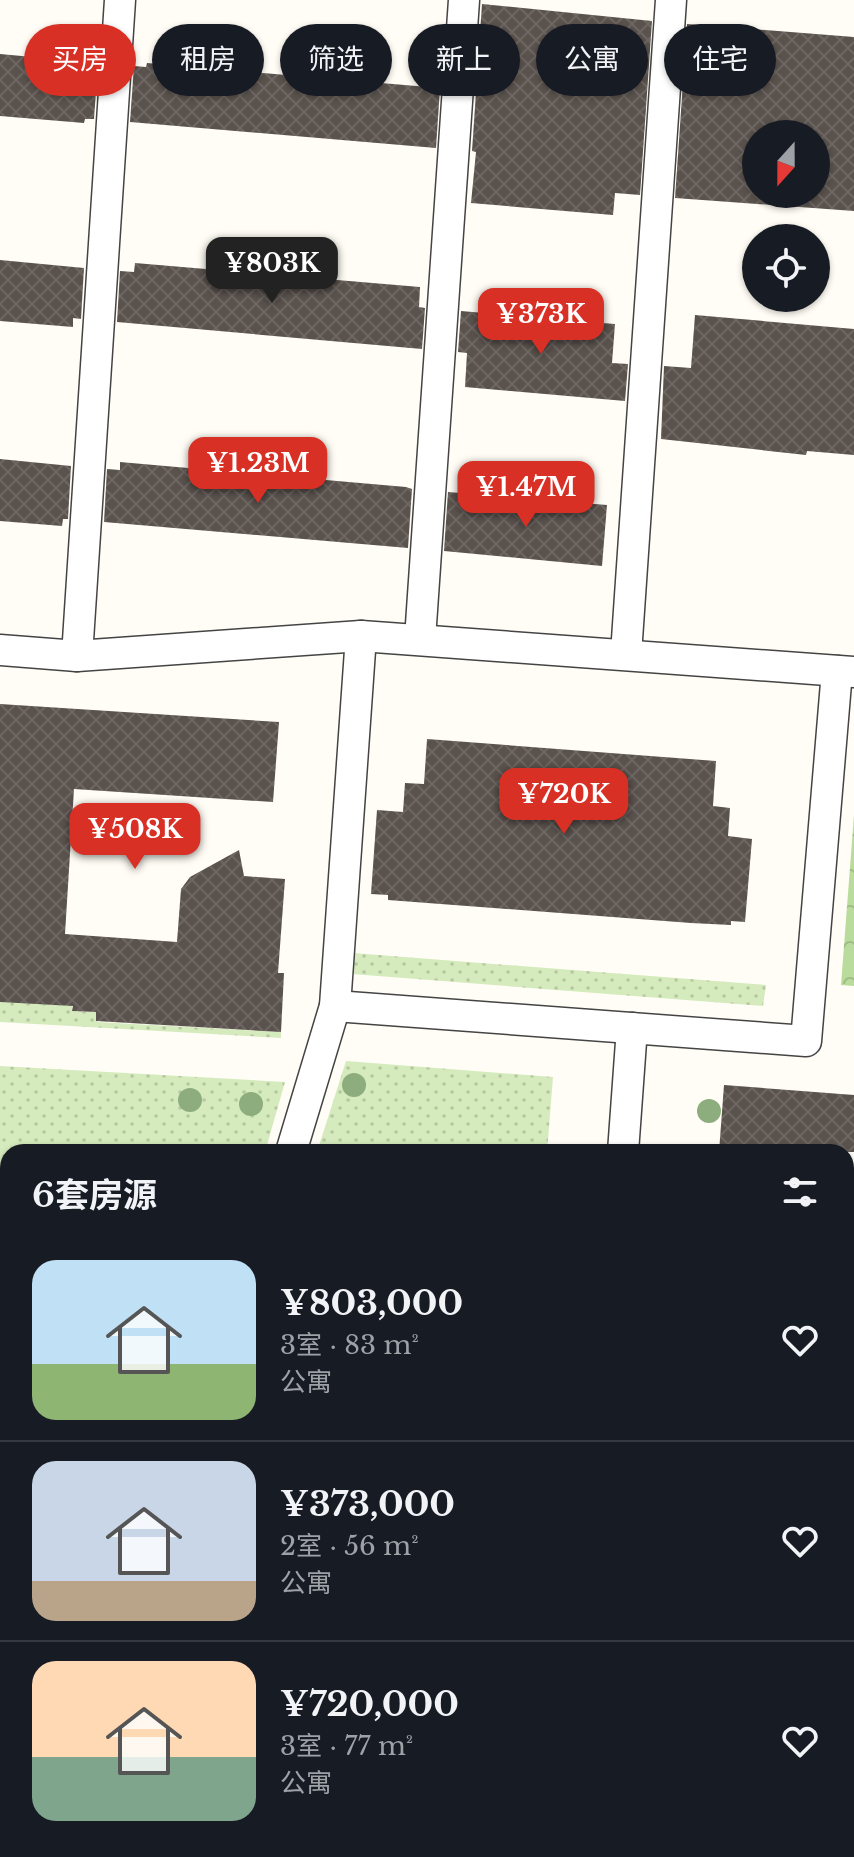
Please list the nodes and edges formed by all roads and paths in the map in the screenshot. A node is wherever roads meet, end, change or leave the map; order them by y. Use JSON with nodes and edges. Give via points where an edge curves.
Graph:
{"nodes":[{"id":1,"x":120,"y":0,"type":"edge"},
{"id":2,"x":464,"y":0,"type":"edge"},
{"id":3,"x":671,"y":0,"type":"edge"},
{"id":4,"x":361,"y":636,"type":"junction"},
{"id":5,"x":420,"y":639,"type":"junction"},
{"id":6,"x":0,"y":650,"type":"edge"},
{"id":7,"x":626,"y":654,"type":"junction"},
{"id":8,"x":77,"y":656,"type":"junction"},
{"id":9,"x":846,"y":671,"type":"edge"},
{"id":10,"x":335,"y":1006,"type":"junction"},
{"id":11,"x":632,"y":1028,"type":"junction"},
{"id":12,"x":293,"y":1144,"type":"edge"},
{"id":13,"x":624,"y":1144,"type":"edge"}],
"edges":[{"from":1,"to":8,"type":"lane"},
{"from":2,"to":5,"type":"lane"},
{"from":3,"to":7,"type":"lane"},
{"from":4,"to":5,"type":"lane"},
{"from":4,"to":8,"type":"lane"},
{"from":4,"to":10,"type":"lane"},
{"from":5,"to":7,"type":"lane"},
{"from":6,"to":8,"type":"lane"},
{"from":7,"to":9,"type":"lane"},
{"from":9,"to":11,"type":"lane","via":[[806,1041]]},
{"from":10,"to":11,"type":"lane"},
{"from":10,"to":12,"type":"lane"},
{"from":11,"to":13,"type":"lane"}]}
